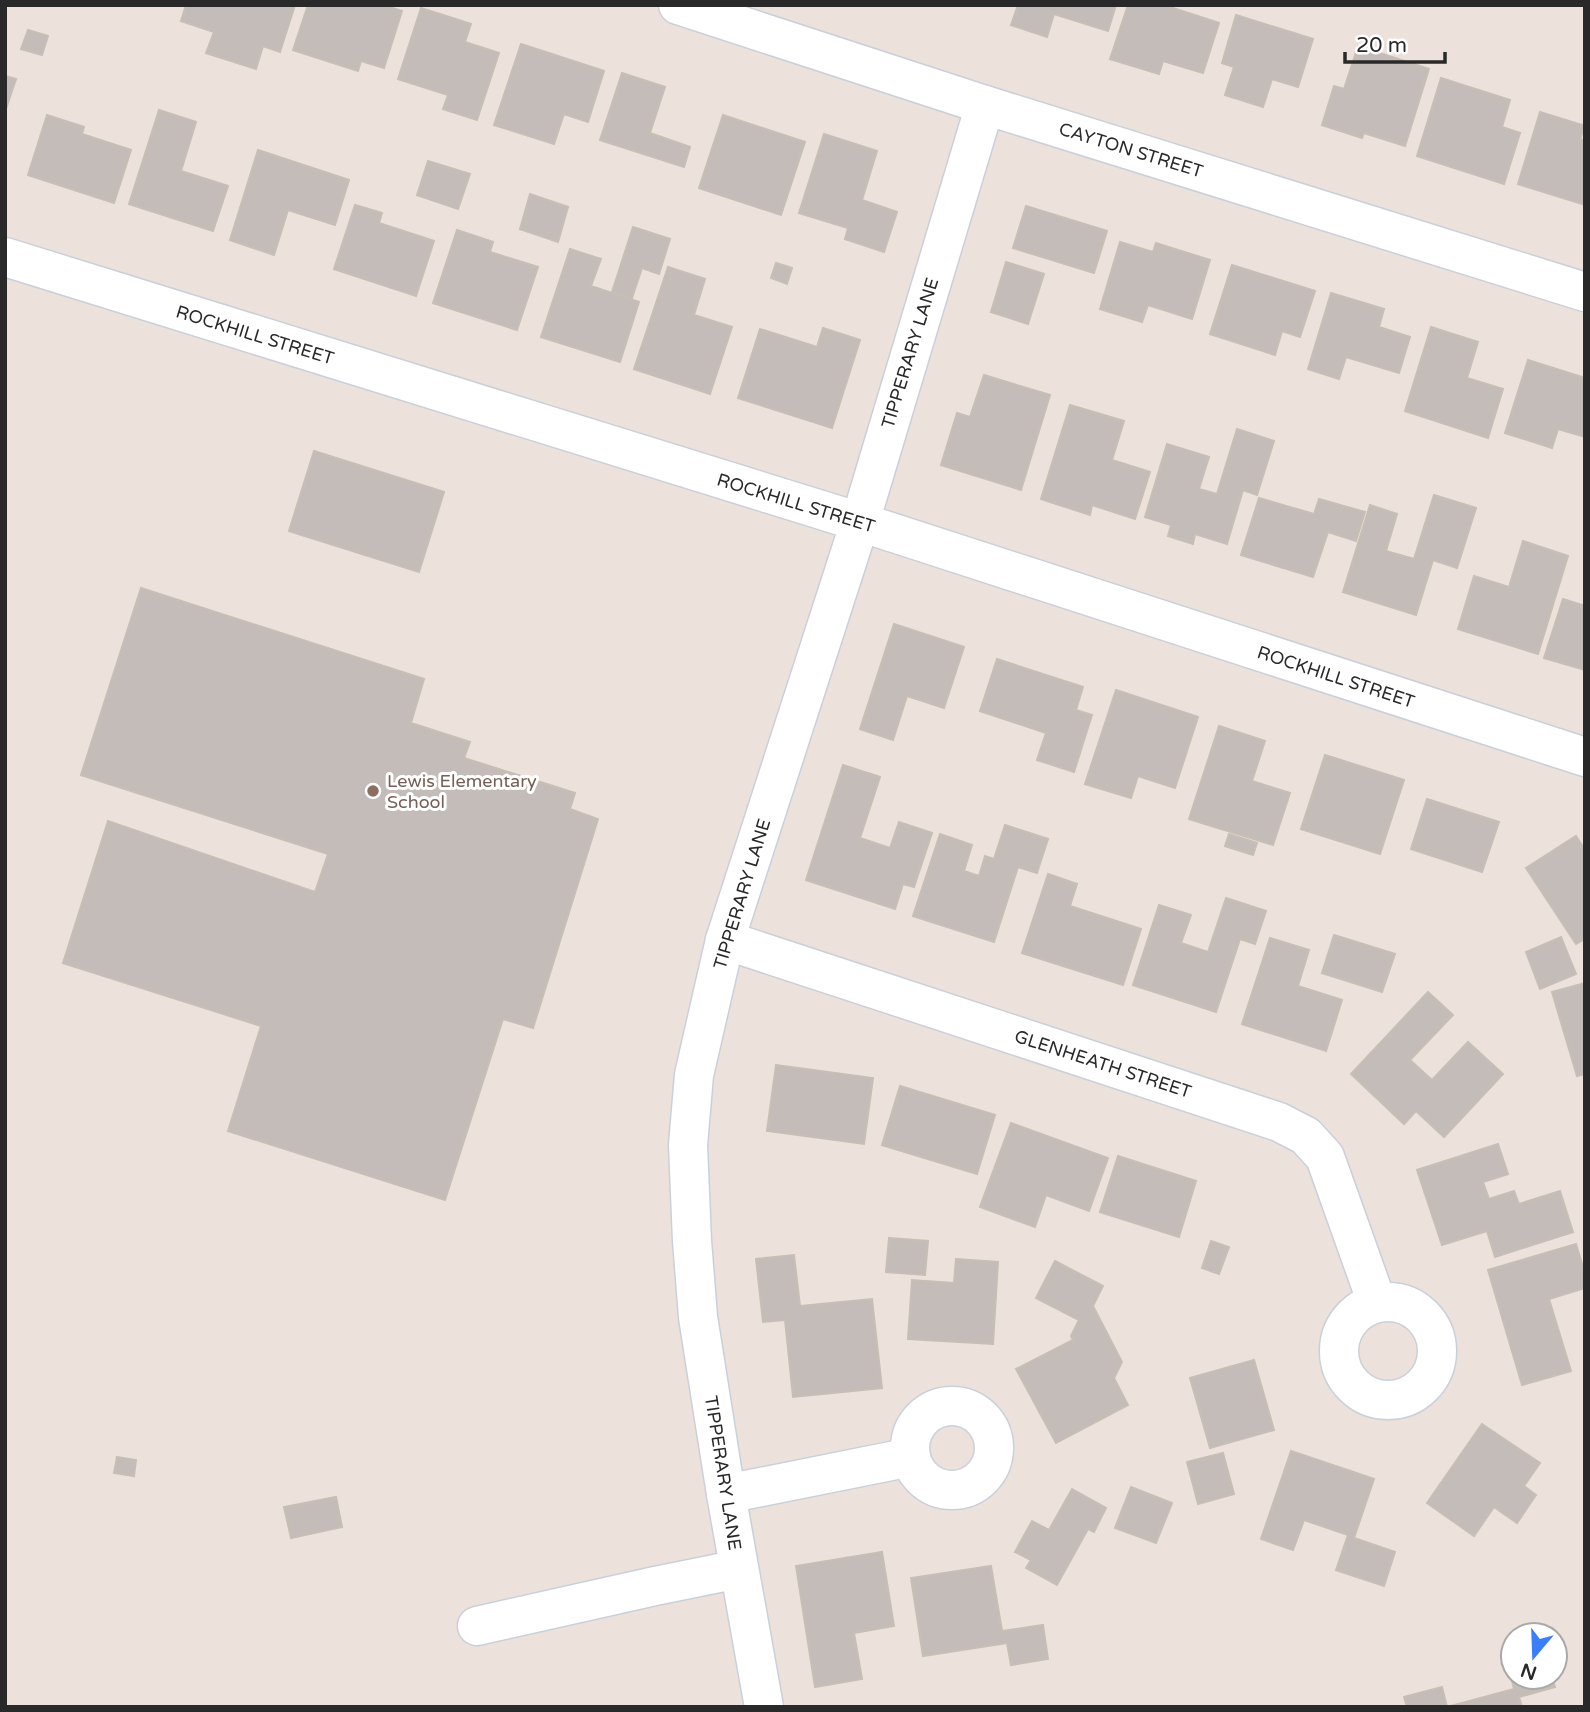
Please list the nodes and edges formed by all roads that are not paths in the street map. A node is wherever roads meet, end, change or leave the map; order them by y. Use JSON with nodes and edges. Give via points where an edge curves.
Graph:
{"nodes":[{"id":1,"x":678,"y":5,"type":"edge"},
{"id":2,"x":985,"y":105,"type":"junction"},
{"id":3,"x":5,"y":257,"type":"edge"},
{"id":4,"x":1585,"y":292,"type":"edge"},
{"id":5,"x":860,"y":522,"type":"junction"},
{"id":6,"x":1585,"y":757,"type":"edge"},
{"id":7,"x":725,"y":940,"type":"junction"},
{"id":8,"x":1377,"y":1303,"type":"dead end"},
{"id":9,"x":911,"y":1457,"type":"dead end"},
{"id":10,"x":726,"y":1494,"type":"junction"},
{"id":11,"x":739,"y":1569,"type":"junction"},
{"id":12,"x":477,"y":1626,"type":"dead end"},
{"id":13,"x":764,"y":1707,"type":"edge"}],
"edges":[{"from":1,"to":2,"type":"street","name":"CAYTON STREET"},
{"from":2,"to":4,"type":"street","name":"CAYTON STREET"},
{"from":2,"to":5,"type":"street","name":"TIPPERARY LANE"},
{"from":3,"to":5,"type":"street","name":"ROCKHILL STREET"},
{"from":5,"to":6,"type":"street","name":"ROCKHILL STREET"},
{"from":5,"to":7,"type":"street","name":"TIPPERARY LANE"},
{"from":7,"to":8,"type":"street","name":"GLENHEATH STREET","via":[[1279,1122],[1306,1136],[1325,1157]]},
{"from":7,"to":10,"type":"street","name":"TIPPERARY LANE","via":[[694,1075],[688,1145],[698,1317]]},
{"from":9,"to":10,"type":"street"},
{"from":10,"to":11,"type":"street","name":"TIPPERARY LANE"},
{"from":11,"to":12,"type":"street"},
{"from":11,"to":13,"type":"street","name":"TIPPERARY LANE"}]}
